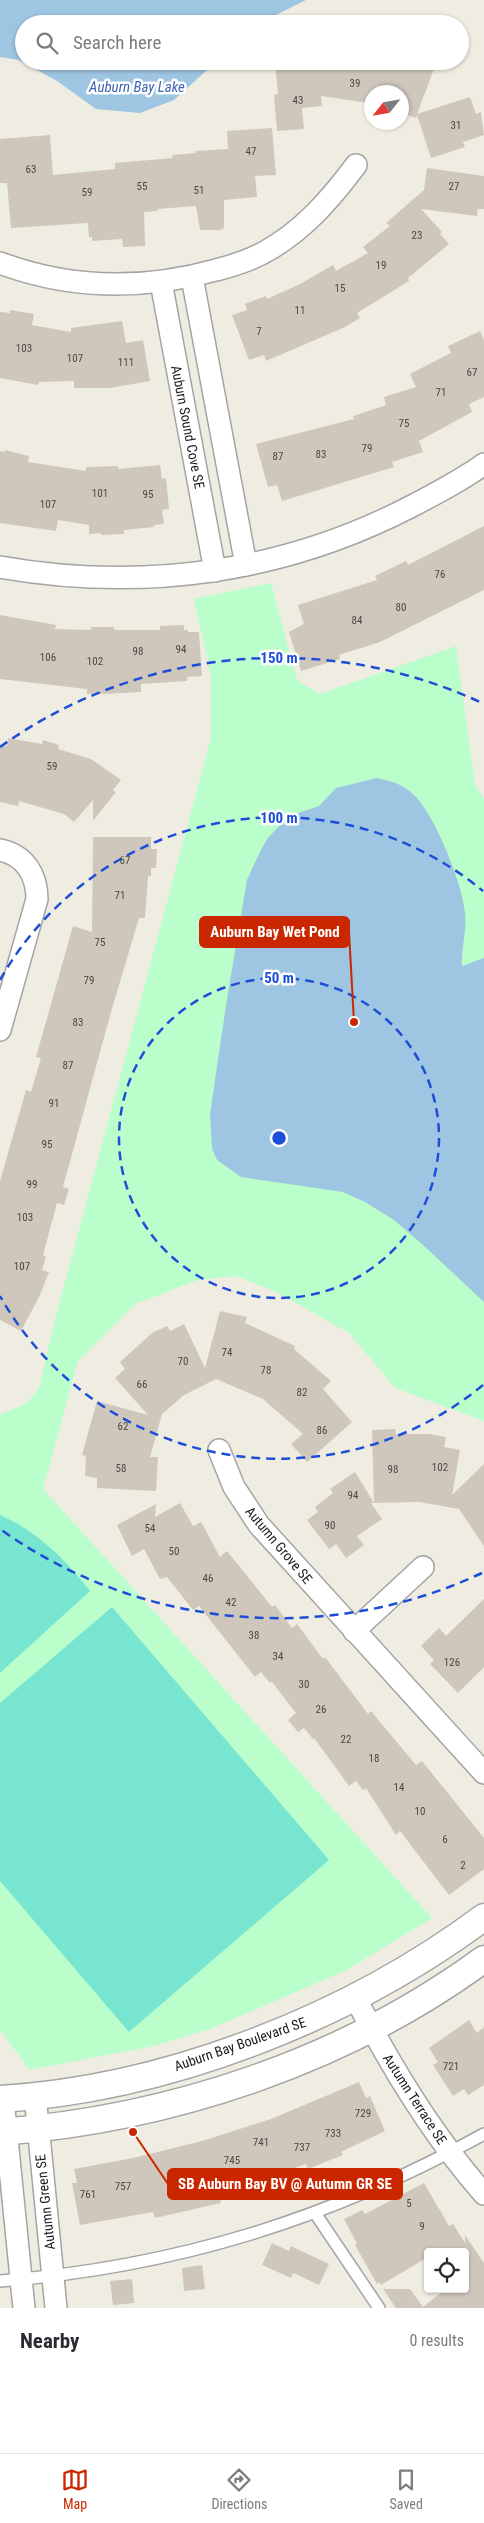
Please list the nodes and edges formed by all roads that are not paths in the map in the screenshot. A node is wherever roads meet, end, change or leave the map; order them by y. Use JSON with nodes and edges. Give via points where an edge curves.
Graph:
{"nodes":[{"id":1,"x":356,"y":165,"type":"dead end"},
{"id":2,"x":0,"y":263,"type":"edge"},
{"id":3,"x":192,"y":277,"type":"junction"},
{"id":4,"x":161,"y":282,"type":"junction"},
{"id":5,"x":484,"y":464,"type":"edge"},
{"id":6,"x":246,"y":565,"type":"junction"},
{"id":7,"x":0,"y":567,"type":"edge"},
{"id":8,"x":215,"y":571,"type":"junction"},
{"id":9,"x":0,"y":850,"type":"edge"},
{"id":10,"x":0,"y":1030,"type":"edge"},
{"id":11,"x":219,"y":1450,"type":"dead end"},
{"id":12,"x":423,"y":1567,"type":"dead end"},
{"id":13,"x":354,"y":1630,"type":"junction"},
{"id":14,"x":484,"y":1774,"type":"edge"},
{"id":15,"x":484,"y":1917,"type":"edge"},
{"id":16,"x":484,"y":1959,"type":"edge"},
{"id":17,"x":356,"y":1997,"type":"junction"},
{"id":18,"x":371,"y":2028,"type":"junction"},
{"id":19,"x":35,"y":2095,"type":"junction"},
{"id":20,"x":2,"y":2099,"type":"edge"},
{"id":21,"x":38,"y":2129,"type":"junction"},
{"id":22,"x":3,"y":2132,"type":"edge"},
{"id":23,"x":484,"y":2134,"type":"edge"},
{"id":24,"x":450,"y":2152,"type":"junction"},
{"id":25,"x":484,"y":2194,"type":"edge"},
{"id":26,"x":315,"y":2214,"type":"junction"},
{"id":27,"x":53,"y":2276,"type":"junction"},
{"id":28,"x":21,"y":2279,"type":"junction"},
{"id":29,"x":0,"y":2281,"type":"edge"},
{"id":30,"x":24,"y":2308,"type":"edge"},
{"id":31,"x":56,"y":2308,"type":"edge"},
{"id":32,"x":379,"y":2308,"type":"edge"}],
"edges":[{"from":1,"to":3,"type":"street","via":[[330,199],[286,238],[262,254]]},
{"from":2,"to":4,"type":"street","via":[[47,277],[83,283]]},
{"from":3,"to":4,"type":"street"},
{"from":3,"to":6,"type":"street"},
{"from":4,"to":8,"type":"street","name":"Auburn Sound Cove SE"},
{"from":5,"to":6,"type":"street","via":[[382,522],[322,546]]},
{"from":6,"to":8,"type":"street"},
{"from":7,"to":8,"type":"street","via":[[68,576],[118,578],[156,578]]},
{"from":9,"to":10,"type":"street","via":[[12,852],[31,871],[37,884],[38,899]]},
{"from":11,"to":13,"type":"street","name":"Autumn Grove SE","via":[[248,1512]]},
{"from":12,"to":13,"type":"street"},
{"from":13,"to":14,"type":"street","name":"Autumn Grove SE"},
{"from":15,"to":17,"type":"street","name":"Auburn Bay Boulevard SE","via":[[399,1974]]},
{"from":16,"to":18,"type":"street","via":[[427,1997]]},
{"from":17,"to":18,"type":"street","name":"Autumn Terrace SE"},
{"from":17,"to":19,"type":"street","name":"Auburn Bay Boulevard SE","via":[[276,2034],[210,2057],[126,2080]]},
{"from":18,"to":21,"type":"street","via":[[267,2073],[212,2092],[112,2117]]},
{"from":18,"to":24,"type":"street","name":"Autumn Terrace SE"},
{"from":19,"to":20,"type":"street","name":"Auburn Bay Boulevard SE"},
{"from":19,"to":21,"type":"street","name":"Autumn Green SE"},
{"from":20,"to":22,"type":"street"},
{"from":21,"to":22,"type":"street"},
{"from":21,"to":27,"type":"street","name":"Autumn Green SE"},
{"from":22,"to":28,"type":"street"},
{"from":23,"to":24,"type":"lane"},
{"from":24,"to":25,"type":"street","name":"Autumn Terrace SE"},
{"from":24,"to":26,"type":"lane"},
{"from":26,"to":27,"type":"lane","via":[[171,2256]]},
{"from":26,"to":32,"type":"lane"},
{"from":27,"to":28,"type":"lane"},
{"from":27,"to":31,"type":"street","name":"Autumn Green SE"},
{"from":28,"to":29,"type":"lane"},
{"from":28,"to":30,"type":"street"}]}
